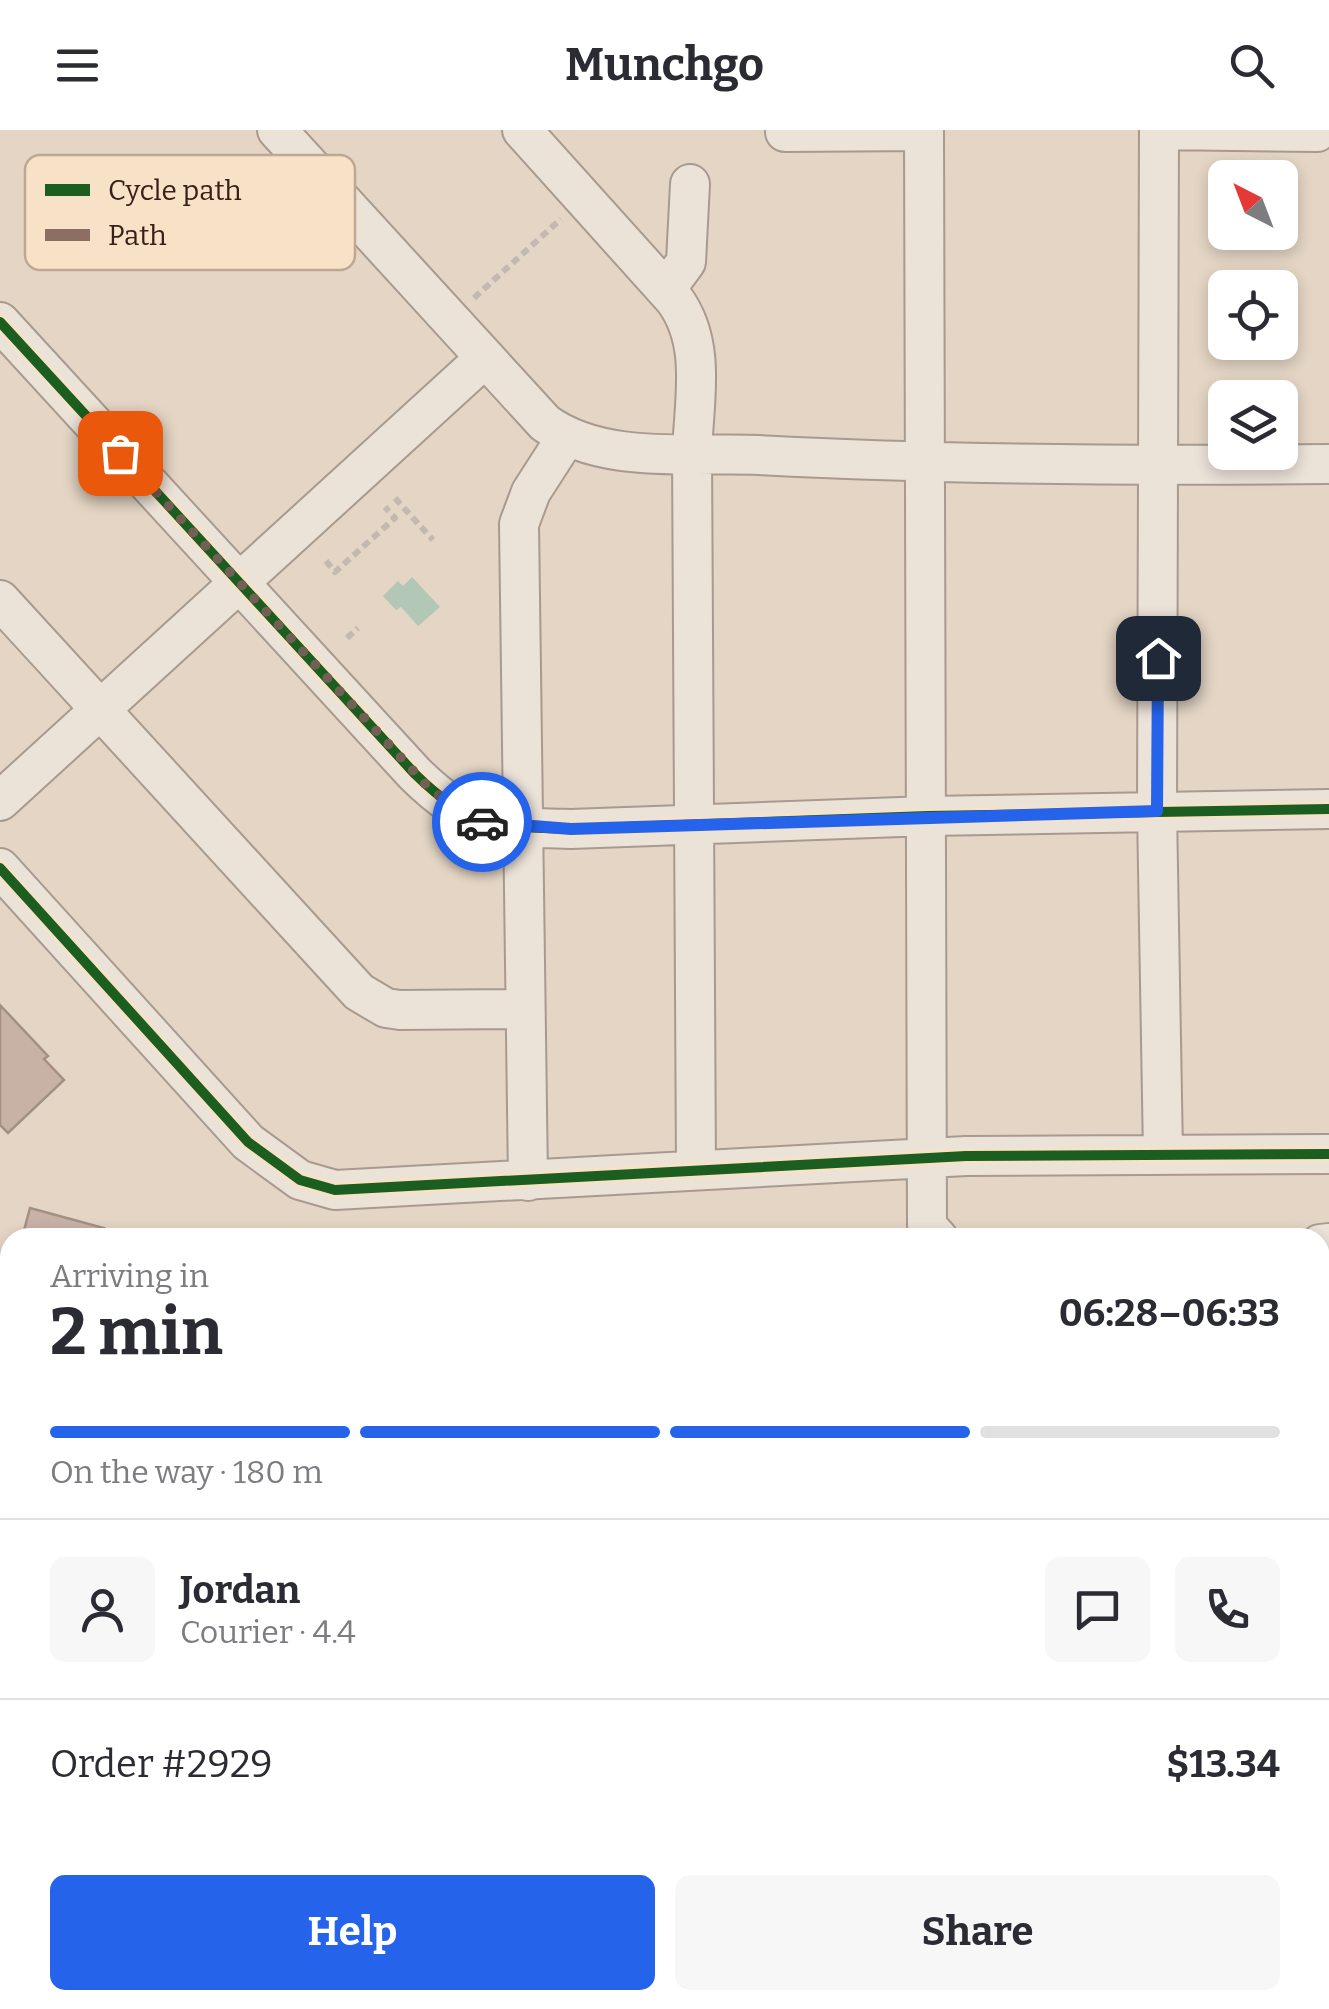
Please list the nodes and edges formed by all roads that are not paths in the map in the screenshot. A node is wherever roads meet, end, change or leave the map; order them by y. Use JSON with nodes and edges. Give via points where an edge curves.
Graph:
{"nodes":[{"id":1,"x":277,"y":130,"type":"edge"},
{"id":2,"x":522,"y":130,"type":"edge"},
{"id":3,"x":924,"y":130,"type":"edge"},
{"id":4,"x":1159,"y":130,"type":"edge"},
{"id":5,"x":785,"y":132,"type":"dead end"},
{"id":6,"x":1317,"y":132,"type":"edge"},
{"id":7,"x":300,"y":155,"type":"edge"},
{"id":8,"x":690,"y":184,"type":"dead end"},
{"id":9,"x":355,"y":216,"type":"edge"},
{"id":10,"x":666,"y":289,"type":"junction"},
{"id":11,"x":0,"y":322,"type":"edge"},
{"id":12,"x":484,"y":359,"type":"junction"},
{"id":13,"x":568,"y":436,"type":"junction"},
{"id":14,"x":692,"y":452,"type":"junction"},
{"id":15,"x":925,"y":462,"type":"junction"},
{"id":16,"x":1329,"y":464,"type":"edge"},
{"id":17,"x":1160,"y":466,"type":"junction"},
{"id":18,"x":238,"y":582,"type":"junction"},
{"id":19,"x":0,"y":600,"type":"edge"},
{"id":20,"x":100,"y":709,"type":"junction"},
{"id":21,"x":0,"y":801,"type":"edge"},
{"id":22,"x":1329,"y":809,"type":"edge"},
{"id":23,"x":1157,"y":811,"type":"junction"},
{"id":24,"x":928,"y":816,"type":"junction"},
{"id":25,"x":695,"y":824,"type":"junction"},
{"id":26,"x":523,"y":828,"type":"junction"},
{"id":27,"x":0,"y":868,"type":"edge"},
{"id":28,"x":524,"y":1009,"type":"junction"},
{"id":29,"x":1163,"y":1154,"type":"junction"},
{"id":30,"x":1329,"y":1154,"type":"edge"},
{"id":31,"x":928,"y":1158,"type":"junction"},
{"id":32,"x":696,"y":1170,"type":"junction"},
{"id":33,"x":528,"y":1181,"type":"junction"},
{"id":34,"x":929,"y":1228,"type":"edge"}],
"edges":[{"from":1,"to":7,"type":"street"},
{"from":2,"to":10,"type":"street"},
{"from":3,"to":5,"type":"street"},
{"from":3,"to":15,"type":"street"},
{"from":4,"to":6,"type":"street"},
{"from":4,"to":17,"type":"street"},
{"from":8,"to":10,"type":"street","via":[[686,262]]},
{"from":9,"to":12,"type":"street"},
{"from":10,"to":14,"type":"street","via":[[686,315],[696,346]]},
{"from":11,"to":18,"type":"street"},
{"from":12,"to":13,"type":"street","via":[[545,423]]},
{"from":12,"to":18,"type":"street"},
{"from":13,"to":14,"type":"street","via":[[633,451]]},
{"from":13,"to":26,"type":"street","via":[[530,492],[519,524]]},
{"from":14,"to":15,"type":"street"},
{"from":14,"to":25,"type":"street"},
{"from":15,"to":17,"type":"street"},
{"from":15,"to":24,"type":"street"},
{"from":16,"to":17,"type":"street"},
{"from":17,"to":23,"type":"street"},
{"from":18,"to":20,"type":"street"},
{"from":18,"to":26,"type":"street","via":[[443,800],[486,823]]},
{"from":19,"to":20,"type":"street"},
{"from":20,"to":21,"type":"street"},
{"from":20,"to":28,"type":"street","via":[[372,1002],[400,1010]]},
{"from":22,"to":23,"type":"street"},
{"from":23,"to":24,"type":"street"},
{"from":23,"to":29,"type":"street"},
{"from":24,"to":25,"type":"street"},
{"from":24,"to":31,"type":"street"},
{"from":25,"to":26,"type":"street"},
{"from":25,"to":32,"type":"street"},
{"from":26,"to":28,"type":"street"},
{"from":27,"to":33,"type":"street","via":[[248,1142],[287,1172],[355,1192]]},
{"from":28,"to":33,"type":"street"},
{"from":29,"to":30,"type":"street"},
{"from":29,"to":31,"type":"street"},
{"from":31,"to":32,"type":"street"},
{"from":31,"to":34,"type":"street"},
{"from":32,"to":33,"type":"street"}]}
